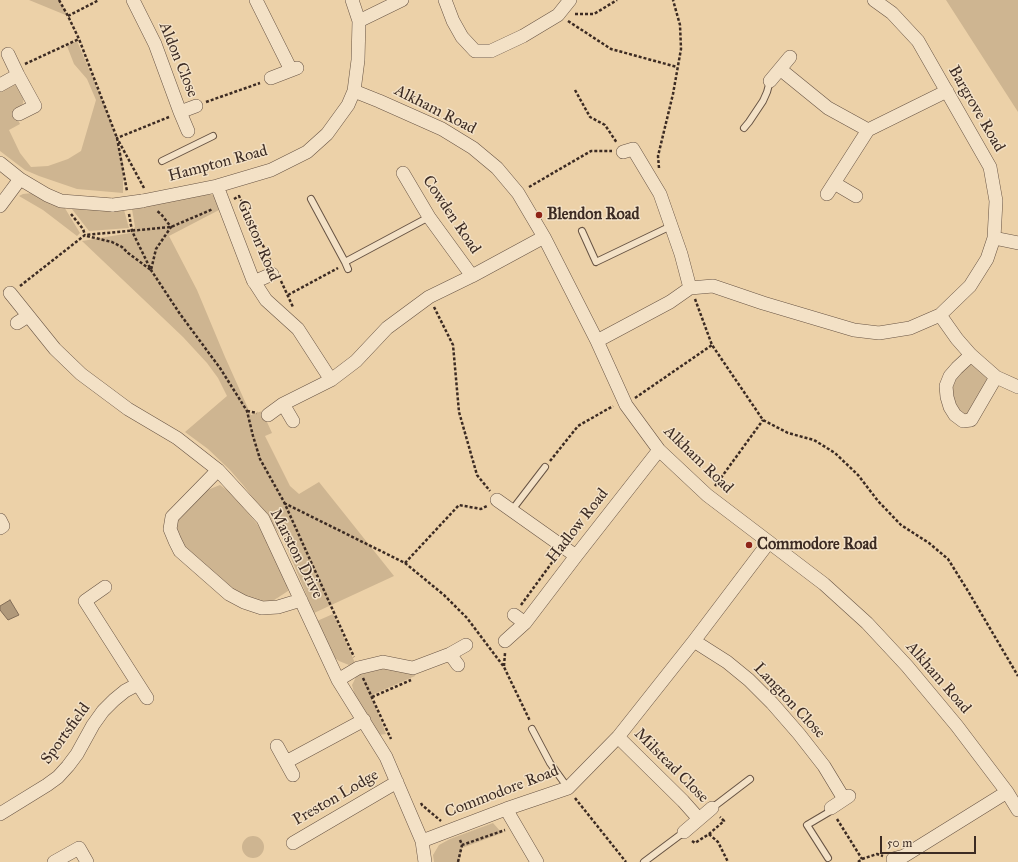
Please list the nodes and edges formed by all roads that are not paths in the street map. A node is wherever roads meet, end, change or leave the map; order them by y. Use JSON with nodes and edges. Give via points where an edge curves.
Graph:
{"nodes":[{"id":1,"x":133,"y":0,"type":"edge"},
{"id":2,"x":256,"y":0,"type":"edge"},
{"id":3,"x":352,"y":0,"type":"edge"},
{"id":4,"x":402,"y":0,"type":"edge"},
{"id":5,"x":445,"y":0,"type":"edge"},
{"id":6,"x":570,"y":0,"type":"edge"},
{"id":7,"x":874,"y":0,"type":"edge"},
{"id":8,"x":359,"y":21,"type":"junction"},
{"id":9,"x":8,"y":54,"type":"dead end"},
{"id":10,"x":790,"y":57,"type":"dead end"},
{"id":11,"x":780,"y":69,"type":"junction"},
{"id":12,"x":16,"y":72,"type":"junction"},
{"id":13,"x":272,"y":78,"type":"road end"},
{"id":14,"x":770,"y":81,"type":"joint"},
{"id":15,"x":0,"y":85,"type":"edge"},
{"id":16,"x":354,"y":91,"type":"junction"},
{"id":17,"x":947,"y":91,"type":"junction"},
{"id":18,"x":196,"y":106,"type":"road end"},
{"id":19,"x":180,"y":112,"type":"junction"},
{"id":20,"x":19,"y":114,"type":"dead end"},
{"id":21,"x":744,"y":128,"type":"dead end"},
{"id":22,"x":188,"y":130,"type":"joint"},
{"id":23,"x":868,"y":130,"type":"junction"},
{"id":24,"x":213,"y":136,"type":"dead end"},
{"id":25,"x":195,"y":144,"type":"junction"},
{"id":26,"x":623,"y":152,"type":"road end"},
{"id":27,"x":162,"y":160,"type":"dead end"},
{"id":28,"x":0,"y":163,"type":"edge"},
{"id":29,"x":403,"y":173,"type":"dead end"},
{"id":30,"x":20,"y":179,"type":"junction"},
{"id":31,"x":217,"y":186,"type":"junction"},
{"id":32,"x":856,"y":196,"type":"dead end"},
{"id":33,"x":311,"y":199,"type":"dead end"},
{"id":34,"x":0,"y":206,"type":"edge"},
{"id":35,"x":429,"y":217,"type":"junction"},
{"id":36,"x":671,"y":226,"type":"junction"},
{"id":37,"x":582,"y":231,"type":"dead end"},
{"id":38,"x":544,"y":237,"type":"junction"},
{"id":39,"x":994,"y":238,"type":"junction"},
{"id":40,"x":1018,"y":243,"type":"edge"},
{"id":41,"x":275,"y":274,"type":"road end"},
{"id":42,"x":472,"y":276,"type":"junction"},
{"id":43,"x":254,"y":282,"type":"junction"},
{"id":44,"x":690,"y":288,"type":"junction"},
{"id":45,"x":10,"y":294,"type":"road end"},
{"id":46,"x":940,"y":315,"type":"junction"},
{"id":47,"x":597,"y":341,"type":"junction"},
{"id":48,"x":971,"y":355,"type":"junction"},
{"id":49,"x":996,"y":376,"type":"junction"},
{"id":50,"x":331,"y":380,"type":"junction"},
{"id":51,"x":1018,"y":388,"type":"edge"},
{"id":52,"x":283,"y":404,"type":"junction"},
{"id":53,"x":268,"y":415,"type":"dead end"},
{"id":54,"x":293,"y":421,"type":"dead end"},
{"id":55,"x":659,"y":450,"type":"junction"},
{"id":56,"x":544,"y":467,"type":"road end"},
{"id":57,"x":218,"y":470,"type":"junction"},
{"id":58,"x":497,"y":500,"type":"road end"},
{"id":59,"x":512,"y":510,"type":"junction"},
{"id":60,"x":0,"y":520,"type":"edge"},
{"id":61,"x":0,"y":528,"type":"edge"},
{"id":62,"x":769,"y":542,"type":"junction"},
{"id":63,"x":576,"y":556,"type":"junction"},
{"id":64,"x":105,"y":587,"type":"dead end"},
{"id":65,"x":301,"y":600,"type":"junction"},
{"id":66,"x":514,"y":615,"type":"road end"},
{"id":67,"x":525,"y":623,"type":"junction"},
{"id":68,"x":694,"y":641,"type":"junction"},
{"id":69,"x":505,"y":642,"type":"dead end"},
{"id":70,"x":466,"y":645,"type":"dead end"},
{"id":71,"x":338,"y":680,"type":"junction"},
{"id":72,"x":138,"y":684,"type":"junction"},
{"id":73,"x":147,"y":698,"type":"dead end"},
{"id":74,"x":364,"y":720,"type":"junction"},
{"id":75,"x":532,"y":729,"type":"road end"},
{"id":76,"x":618,"y":737,"type":"junction"},
{"id":77,"x":277,"y":746,"type":"dead end"},
{"id":78,"x":286,"y":762,"type":"junction"},
{"id":79,"x":293,"y":775,"type":"dead end"},
{"id":80,"x":750,"y":779,"type":"dead end"},
{"id":81,"x":397,"y":782,"type":"junction"},
{"id":82,"x":568,"y":788,"type":"junction"},
{"id":83,"x":1007,"y":792,"type":"junction"},
{"id":84,"x":712,"y":808,"type":"joint"},
{"id":85,"x":831,"y":808,"type":"joint"},
{"id":86,"x":506,"y":809,"type":"junction"},
{"id":87,"x":1018,"y":810,"type":"edge"},
{"id":88,"x":0,"y":814,"type":"edge"},
{"id":89,"x":699,"y":819,"type":"junction"},
{"id":90,"x":684,"y":832,"type":"joint"},
{"id":91,"x":422,"y":841,"type":"junction"},
{"id":92,"x":293,"y":843,"type":"dead end"},
{"id":93,"x":828,"y":858,"type":"dead end"},
{"id":94,"x":901,"y":859,"type":"edge"},
{"id":95,"x":54,"y":862,"type":"edge"},
{"id":96,"x":87,"y":862,"type":"edge"},
{"id":97,"x":425,"y":862,"type":"edge"},
{"id":98,"x":538,"y":862,"type":"edge"},
{"id":99,"x":644,"y":862,"type":"edge"}],
"edges":[{"from":1,"to":19,"type":"street","name":"Aldon Close","via":[[155,44]]},
{"from":2,"to":13,"type":"street","via":[[294,69]]},
{"from":3,"to":8,"type":"street","name":"Hampton Road"},
{"from":4,"to":8,"type":"street"},
{"from":5,"to":6,"type":"street","via":[[462,37],[475,51],[490,51],[523,36],[558,14]]},
{"from":7,"to":17,"type":"street","name":"Bargrove Road","via":[[892,13],[918,41]]},
{"from":8,"to":16,"type":"street","name":"Hampton Road"},
{"from":9,"to":12,"type":"street"},
{"from":10,"to":11,"type":"street"},
{"from":11,"to":14,"type":"street"},
{"from":11,"to":23,"type":"street","via":[[828,108]]},
{"from":12,"to":15,"type":"street"},
{"from":12,"to":20,"type":"street","via":[[35,106]]},
{"from":14,"to":21,"type":"lane","via":[[763,101]]},
{"from":16,"to":31,"type":"street","name":"Hampton Road","via":[[348,105],[327,134],[307,152],[271,170]]},
{"from":16,"to":38,"type":"street","name":"Alkham Road","via":[[442,129],[473,148],[497,168],[518,193]]},
{"from":17,"to":23,"type":"street"},
{"from":17,"to":39,"type":"street","name":"Bargrove Road","via":[[990,167],[996,201]]},
{"from":18,"to":19,"type":"street","name":"Aldon Close"},
{"from":19,"to":22,"type":"street","name":"Aldon Close"},
{"from":22,"to":25,"type":"lane"},
{"from":23,"to":32,"type":"street","via":[[830,188]]},
{"from":24,"to":25,"type":"lane"},
{"from":25,"to":27,"type":"lane"},
{"from":26,"to":36,"type":"street","via":[[633,149],[660,194]]},
{"from":28,"to":30,"type":"street","name":"Hampton Road"},
{"from":29,"to":35,"type":"street","name":"Cowden Road"},
{"from":30,"to":31,"type":"street","name":"Hampton Road","bridge":true,"via":[[61,201],[113,206]]},
{"from":30,"to":34,"type":"street"},
{"from":31,"to":43,"type":"street","name":"Guston Road"},
{"from":33,"to":35,"type":"lane","via":[[346,265]]},
{"from":35,"to":42,"type":"street","name":"Cowden Road"},
{"from":36,"to":37,"type":"lane","via":[[596,262]]},
{"from":36,"to":44,"type":"street"},
{"from":38,"to":42,"type":"street"},
{"from":38,"to":47,"type":"street","name":"Alkham Road"},
{"from":39,"to":40,"type":"street"},
{"from":39,"to":46,"type":"street","name":"Bargrove Road","via":[[987,259],[970,286]]},
{"from":41,"to":43,"type":"street"},
{"from":42,"to":50,"type":"street","via":[[429,297],[388,328],[356,362]]},
{"from":43,"to":50,"type":"street","name":"Guston Road","via":[[266,300],[298,329]]},
{"from":44,"to":46,"type":"street","name":"Bargrove Road","via":[[712,286],[854,330],[879,334],[910,328]]},
{"from":44,"to":47,"type":"street","via":[[670,302]]},
{"from":45,"to":57,"type":"street","name":"Marston Drive","via":[[22,319],[81,374],[128,409],[177,438]]},
{"from":46,"to":48,"type":"street"},
{"from":47,"to":55,"type":"street","name":"Alkham Road","via":[[625,403]]},
{"from":48,"to":49,"type":"street"},
{"from":48,"to":49,"type":"street","via":[[950,376],[946,386],[950,407],[955,415],[963,421],[971,420]]},
{"from":49,"to":51,"type":"street"},
{"from":50,"to":52,"type":"street"},
{"from":52,"to":53,"type":"street"},
{"from":52,"to":54,"type":"street"},
{"from":55,"to":62,"type":"street","name":"Alkham Road","via":[[707,495]]},
{"from":55,"to":63,"type":"street","name":"Hadlow Road"},
{"from":56,"to":59,"type":"lane"},
{"from":57,"to":65,"type":"street","name":"Marston Drive","via":[[263,519]]},
{"from":57,"to":65,"type":"street","via":[[172,518],[170,529],[180,551],[229,594],[244,602],[262,608],[278,607]]},
{"from":58,"to":59,"type":"street"},
{"from":59,"to":63,"type":"street"},
{"from":60,"to":61,"type":"street","via":[[3,526]]},
{"from":62,"to":68,"type":"street","name":"Commodore Road"},
{"from":62,"to":83,"type":"street","name":"Alkham Road","via":[[824,584],[867,623],[957,726]]},
{"from":63,"to":67,"type":"street","name":"Hadlow Road"},
{"from":64,"to":72,"type":"street","via":[[85,601]]},
{"from":65,"to":71,"type":"street","name":"Marston Drive"},
{"from":66,"to":67,"type":"street"},
{"from":67,"to":69,"type":"street","name":"Hadlow Road"},
{"from":68,"to":76,"type":"street","name":"Commodore Road"},
{"from":68,"to":85,"type":"street","name":"Langton Close","via":[[749,680],[799,734],[849,796]]},
{"from":70,"to":71,"type":"street","via":[[454,660],[413,668],[383,662],[358,668]]},
{"from":71,"to":74,"type":"street","name":"Marston Drive"},
{"from":72,"to":73,"type":"street"},
{"from":72,"to":88,"type":"street","name":"Sportsfield","via":[[125,691],[104,711],[58,777]]},
{"from":74,"to":78,"type":"street"},
{"from":74,"to":81,"type":"street","name":"Marston Drive","via":[[386,757]]},
{"from":75,"to":82,"type":"lane","via":[[550,763]]},
{"from":76,"to":82,"type":"street","name":"Commodore Road"},
{"from":76,"to":89,"type":"street","name":"Milstead Close"},
{"from":77,"to":78,"type":"street"},
{"from":78,"to":79,"type":"street"},
{"from":80,"to":84,"type":"lane"},
{"from":81,"to":91,"type":"street","name":"Marston Drive"},
{"from":81,"to":92,"type":"street","name":"Preston Lodge"},
{"from":82,"to":86,"type":"street","name":"Commodore Road"},
{"from":83,"to":87,"type":"street","name":"Alkham Road"},
{"from":83,"to":94,"type":"street"},
{"from":84,"to":89,"type":"street","name":"Milstead Close"},
{"from":85,"to":93,"type":"lane","via":[[829,812],[807,825]]},
{"from":86,"to":91,"type":"street","name":"Commodore Road"},
{"from":86,"to":98,"type":"street"},
{"from":89,"to":90,"type":"street","name":"Milstead Close"},
{"from":90,"to":99,"type":"lane"},
{"from":91,"to":97,"type":"street","name":"Marston Drive"},
{"from":95,"to":96,"type":"street","via":[[78,848]]}]}
